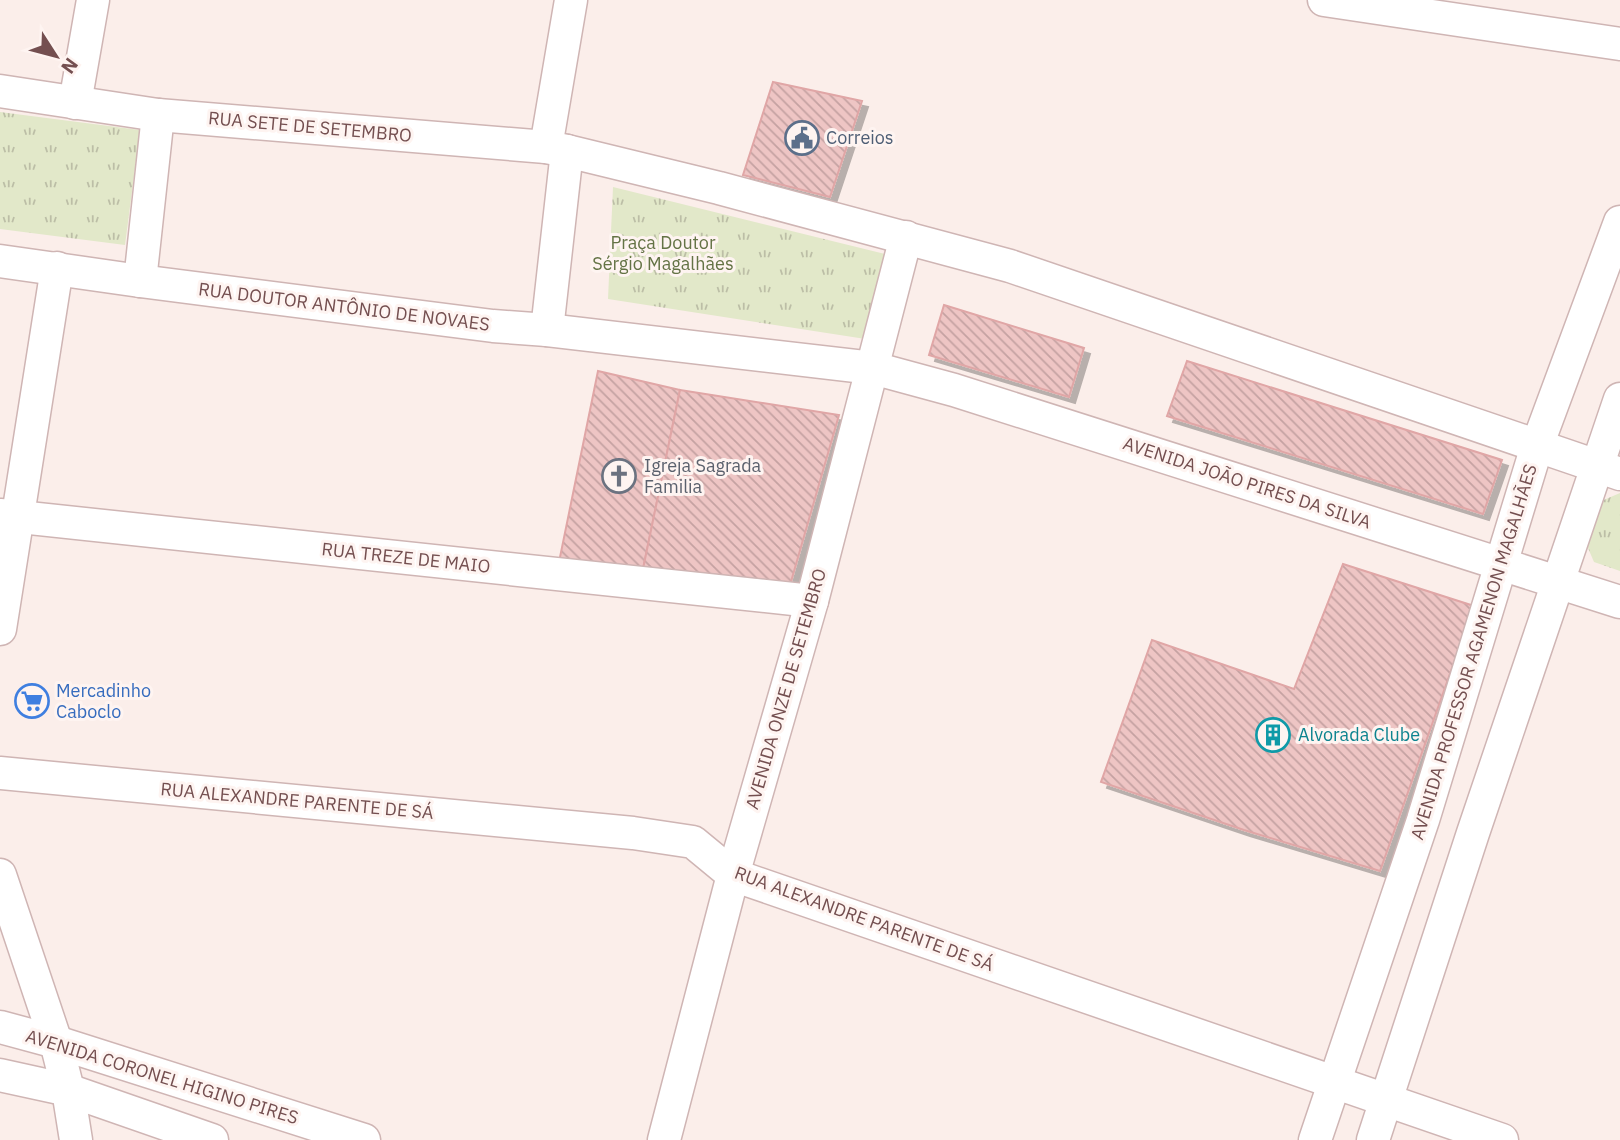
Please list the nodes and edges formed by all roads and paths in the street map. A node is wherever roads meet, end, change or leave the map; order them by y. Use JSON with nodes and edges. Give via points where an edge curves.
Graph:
{"nodes":[{"id":1,"x":93,"y":0,"type":"edge"},
{"id":2,"x":571,"y":0,"type":"edge"},
{"id":3,"x":1324,"y":0,"type":"edge"},
{"id":4,"x":1620,"y":44,"type":"edge"},
{"id":5,"x":0,"y":91,"type":"edge"},
{"id":6,"x":75,"y":103,"type":"junction"},
{"id":7,"x":158,"y":115,"type":"junction"},
{"id":8,"x":556,"y":149,"type":"junction"},
{"id":9,"x":1620,"y":222,"type":"edge"},
{"id":10,"x":906,"y":237,"type":"junction"},
{"id":11,"x":0,"y":261,"type":"edge"},
{"id":12,"x":57,"y":268,"type":"junction"},
{"id":13,"x":140,"y":281,"type":"junction"},
{"id":14,"x":547,"y":330,"type":"junction"},
{"id":15,"x":873,"y":368,"type":"junction"},
{"id":16,"x":1620,"y":399,"type":"edge"},
{"id":17,"x":1537,"y":446,"type":"junction"},
{"id":18,"x":1609,"y":470,"type":"edge"},
{"id":19,"x":9,"y":516,"type":"edge"},
{"id":20,"x":1500,"y":564,"type":"junction"},
{"id":21,"x":1558,"y":583,"type":"junction"},
{"id":22,"x":812,"y":601,"type":"junction"},
{"id":23,"x":1620,"y":601,"type":"edge"},
{"id":24,"x":0,"y":629,"type":"edge"},
{"id":25,"x":0,"y":773,"type":"edge"},
{"id":26,"x":1423,"y":820,"type":"junction"},
{"id":27,"x":1473,"y":832,"type":"junction"},
{"id":28,"x":0,"y":875,"type":"edge"},
{"id":29,"x":733,"y":875,"type":"junction"},
{"id":30,"x":0,"y":1027,"type":"edge"},
{"id":31,"x":56,"y":1042,"type":"junction"},
{"id":32,"x":0,"y":1075,"type":"edge"},
{"id":33,"x":1333,"y":1083,"type":"junction"},
{"id":34,"x":68,"y":1090,"type":"junction"},
{"id":35,"x":1386,"y":1101,"type":"junction"},
{"id":36,"x":359,"y":1139,"type":"edge"},
{"id":37,"x":76,"y":1140,"type":"edge"},
{"id":38,"x":212,"y":1140,"type":"edge"},
{"id":39,"x":664,"y":1140,"type":"edge"},
{"id":40,"x":1315,"y":1140,"type":"edge"},
{"id":41,"x":1373,"y":1140,"type":"edge"},
{"id":42,"x":1502,"y":1140,"type":"edge"}],
"edges":[{"from":1,"to":6,"type":"street"},
{"from":2,"to":8,"type":"street"},
{"from":3,"to":4,"type":"street"},
{"from":5,"to":6,"type":"street","name":"RUA SETE DE SETEMBRO"},
{"from":6,"to":7,"type":"street","name":"RUA SETE DE SETEMBRO"},
{"from":7,"to":8,"type":"street","name":"RUA SETE DE SETEMBRO"},
{"from":7,"to":13,"type":"street"},
{"from":8,"to":10,"type":"street"},
{"from":8,"to":14,"type":"street"},
{"from":9,"to":17,"type":"street","name":"AVENIDA PROFESSOR AGAMENON MAGALHÃES"},
{"from":10,"to":15,"type":"street","name":"AVENIDA ONZE DE SETEMBRO"},
{"from":10,"to":17,"type":"street","via":[[1010,266]]},
{"from":11,"to":12,"type":"street","name":"RUA DOUTOR ANTÔNIO DE NOVAES"},
{"from":12,"to":13,"type":"street","name":"RUA DOUTOR ANTÔNIO DE NOVAES"},
{"from":12,"to":19,"type":"street"},
{"from":13,"to":14,"type":"street","name":"RUA DOUTOR ANTÔNIO DE NOVAES"},
{"from":14,"to":15,"type":"street"},
{"from":15,"to":20,"type":"street","name":"AVENIDA JOÃO PIRES DA SILVA"},
{"from":15,"to":22,"type":"street","name":"AVENIDA ONZE DE SETEMBRO"},
{"from":16,"to":18,"type":"street"},
{"from":17,"to":18,"type":"street"},
{"from":17,"to":20,"type":"street","name":"AVENIDA PROFESSOR AGAMENON MAGALHÃES"},
{"from":18,"to":21,"type":"street"},
{"from":19,"to":22,"type":"street","name":"RUA TREZE DE MAIO"},
{"from":19,"to":24,"type":"street"},
{"from":20,"to":21,"type":"street","name":"AVENIDA JOÃO PIRES DA SILVA"},
{"from":20,"to":26,"type":"street","name":"AVENIDA PROFESSOR AGAMENON MAGALHÃES"},
{"from":21,"to":23,"type":"street","name":"AVENIDA JOÃO PIRES DA SILVA"},
{"from":21,"to":27,"type":"street"},
{"from":22,"to":29,"type":"street","name":"AVENIDA ONZE DE SETEMBRO"},
{"from":25,"to":29,"type":"street","name":"RUA ALEXANDRE PARENTE DE SÁ","via":[[633,833],[693,842]]},
{"from":26,"to":27,"type":"street"},
{"from":26,"to":33,"type":"street","name":"AVENIDA PROFESSOR AGAMENON MAGALHÃES"},
{"from":27,"to":35,"type":"street"},
{"from":28,"to":31,"type":"street"},
{"from":29,"to":33,"type":"street","name":"RUA ALEXANDRE PARENTE DE SÁ"},
{"from":29,"to":39,"type":"street","name":"AVENIDA ONZE DE SETEMBRO"},
{"from":30,"to":31,"type":"street","name":"AVENIDA CORONEL HIGINO PIRES"},
{"from":31,"to":34,"type":"street"},
{"from":31,"to":36,"type":"street","name":"AVENIDA CORONEL HIGINO PIRES"},
{"from":32,"to":34,"type":"street"},
{"from":33,"to":35,"type":"street","name":"RUA ALEXANDRE PARENTE DE SÁ"},
{"from":33,"to":40,"type":"street","name":"AVENIDA PROFESSOR AGAMENON MAGALHÃES"},
{"from":34,"to":37,"type":"street"},
{"from":34,"to":38,"type":"street"},
{"from":35,"to":41,"type":"street"},
{"from":35,"to":42,"type":"street","name":"RUA ALEXANDRE PARENTE DE SÁ"}]}
